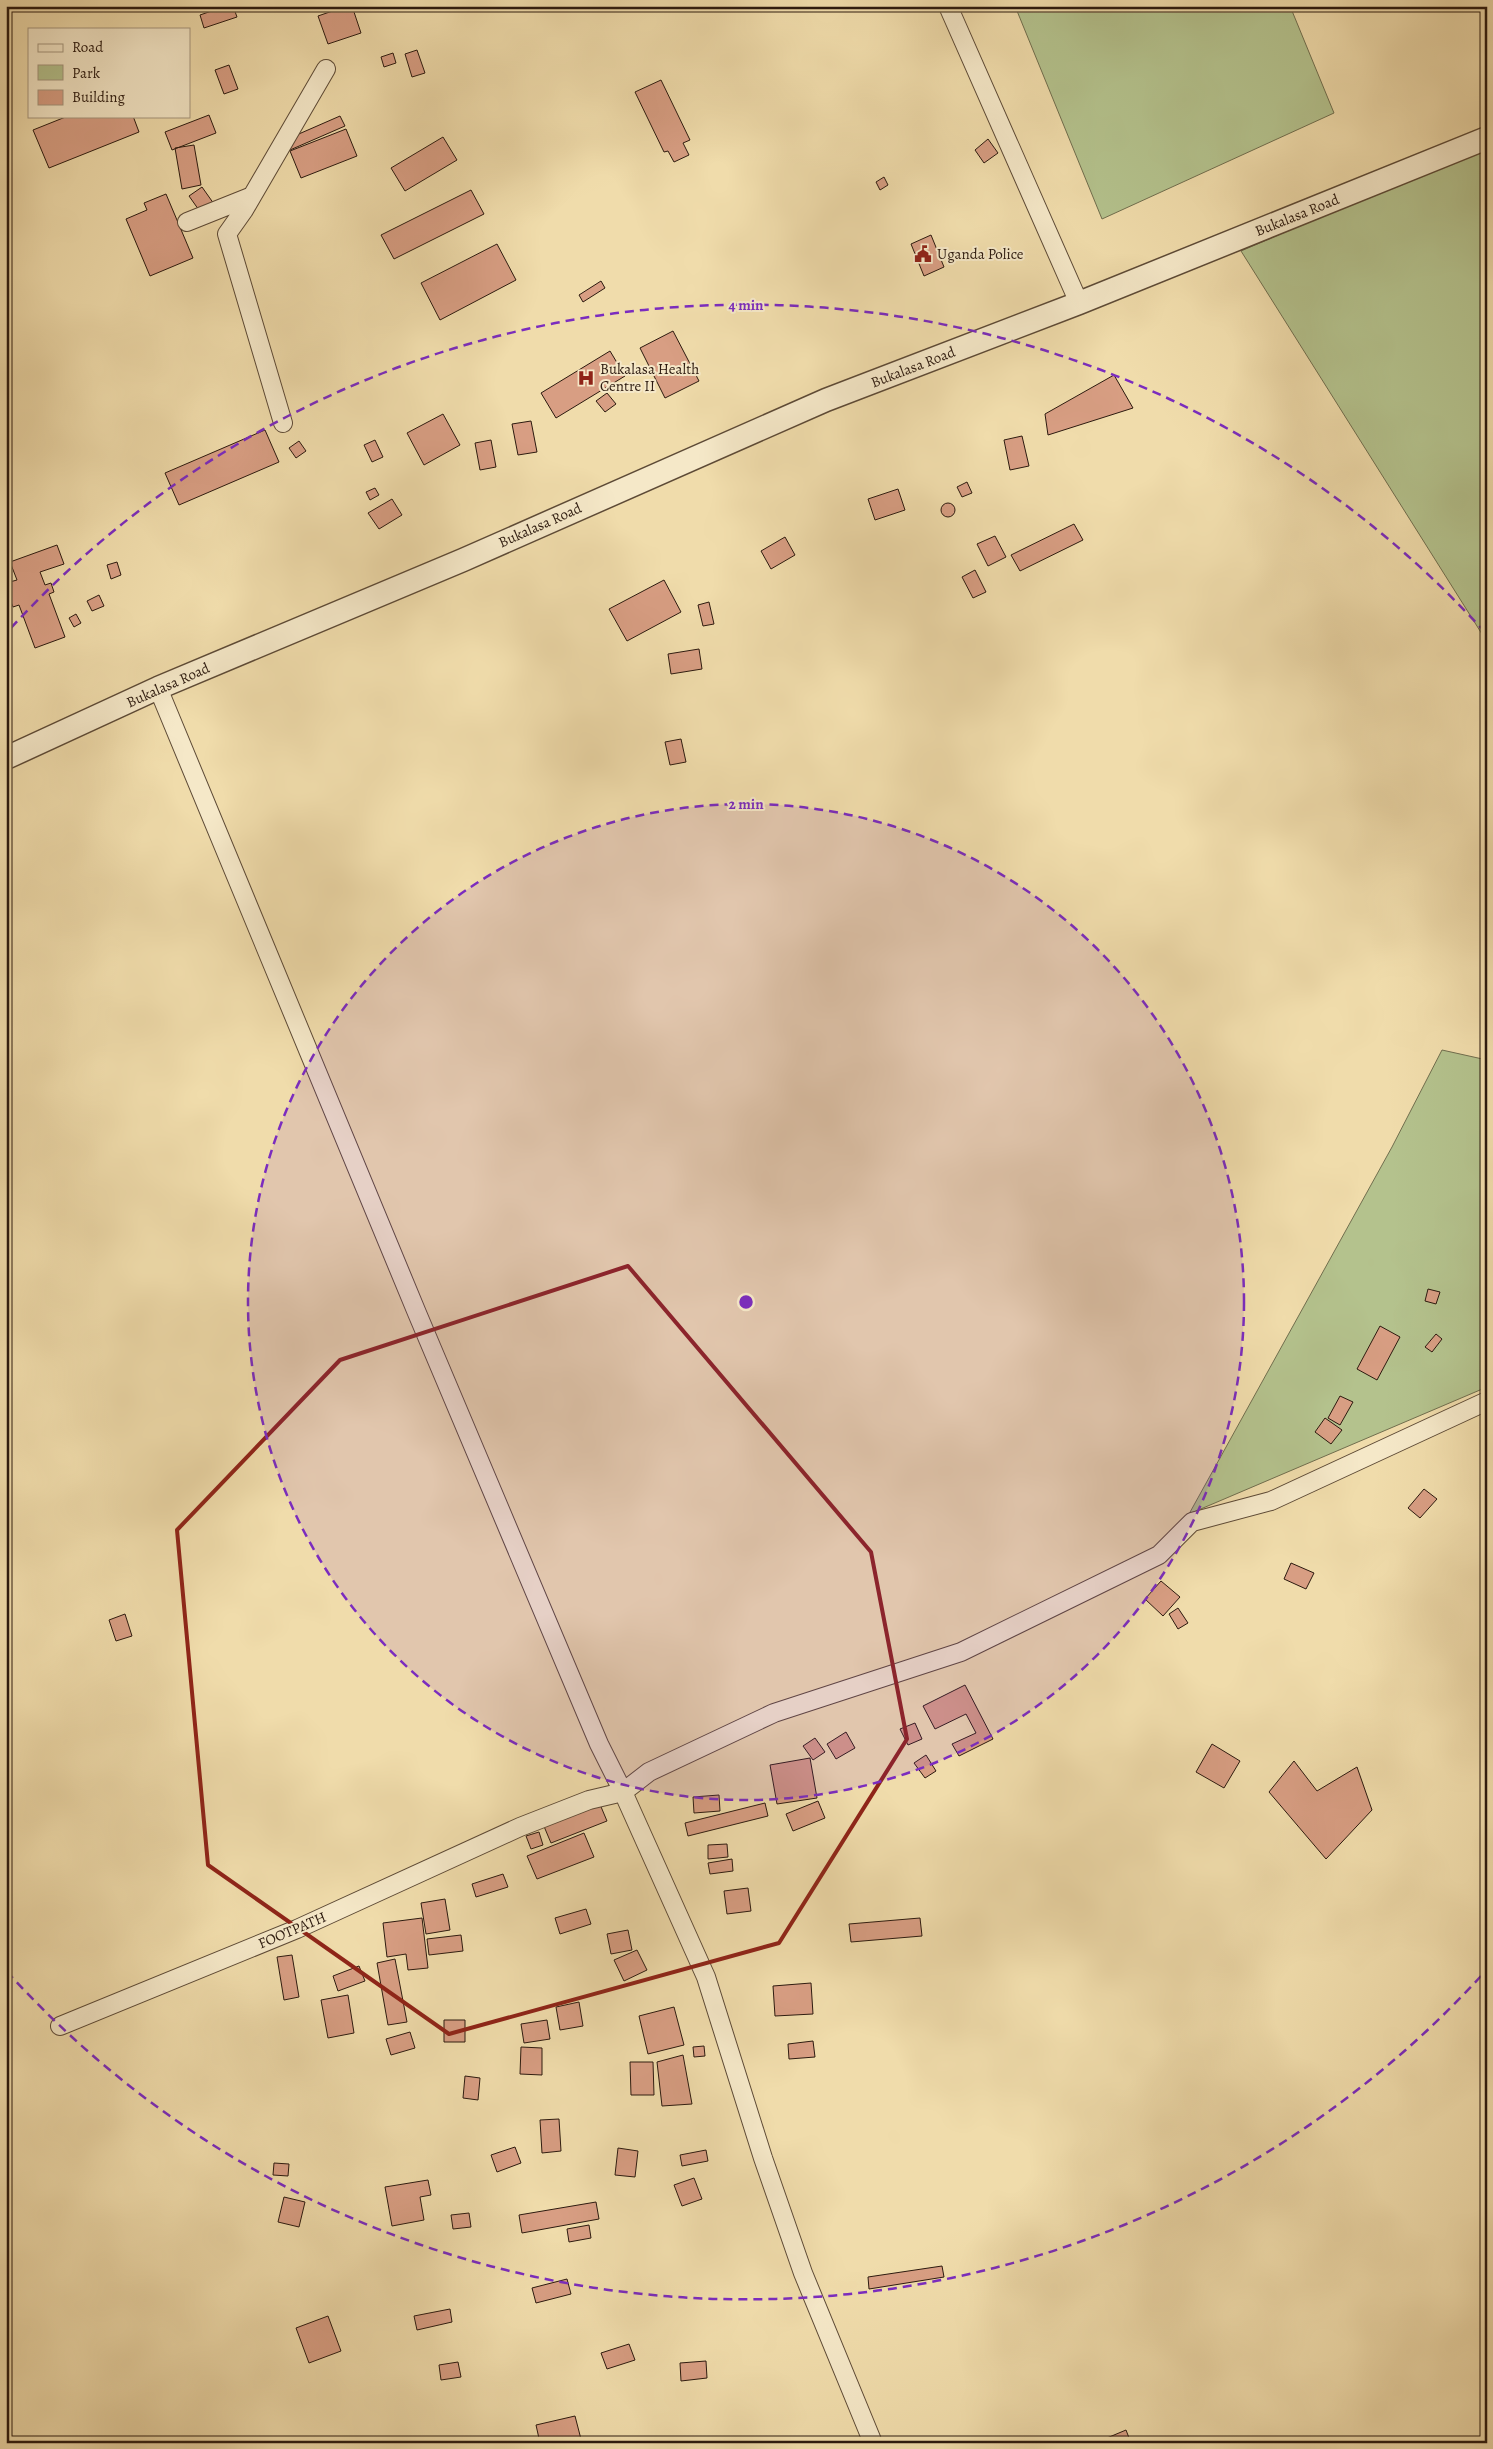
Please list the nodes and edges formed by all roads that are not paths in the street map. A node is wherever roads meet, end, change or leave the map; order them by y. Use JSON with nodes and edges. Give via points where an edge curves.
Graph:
{"nodes":[{"id":1,"x":948,"y":6,"type":"edge"},
{"id":2,"x":326,"y":69,"type":"dead end"},
{"id":3,"x":1487,"y":138,"type":"edge"},
{"id":4,"x":252,"y":196,"type":"junction"},
{"id":5,"x":188,"y":222,"type":"dead end"},
{"id":6,"x":1079,"y":303,"type":"junction"},
{"id":7,"x":283,"y":423,"type":"dead end"},
{"id":8,"x":158,"y":688,"type":"junction"},
{"id":9,"x":6,"y":758,"type":"edge"},
{"id":10,"x":1487,"y":1401,"type":"edge"},
{"id":11,"x":623,"y":1792,"type":"junction"},
{"id":12,"x":60,"y":2026,"type":"dead end"},
{"id":13,"x":873,"y":2443,"type":"edge"}],
"edges":[{"from":1,"to":6,"type":"street"},
{"from":2,"to":4,"type":"street"},
{"from":3,"to":6,"type":"street","name":"Bukalasa Road"},
{"from":4,"to":5,"type":"street"},
{"from":4,"to":7,"type":"street","via":[[228,234]]},
{"from":6,"to":8,"type":"street","name":"Bukalasa Road","via":[[826,400],[463,560]]},
{"from":8,"to":9,"type":"street","name":"Bukalasa Road"},
{"from":8,"to":11,"type":"street","via":[[417,1314],[599,1744]]},
{"from":10,"to":11,"type":"street","via":[[1271,1501],[1192,1522],[1159,1556],[961,1652],[774,1713],[648,1772]]},
{"from":11,"to":12,"type":"street","name":"FOOTPATH","via":[[589,1800],[520,1827],[297,1929]]},
{"from":11,"to":13,"type":"street","via":[[706,1977],[763,2158],[804,2273]]}]}
